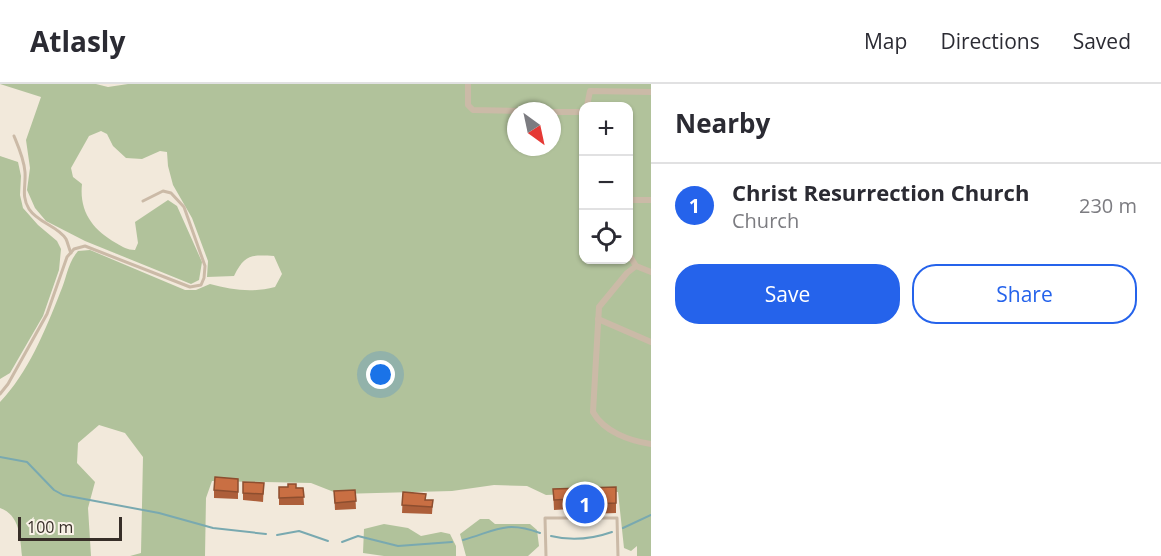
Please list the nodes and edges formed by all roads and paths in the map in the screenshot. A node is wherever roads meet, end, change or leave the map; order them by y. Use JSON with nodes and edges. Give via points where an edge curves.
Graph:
{"nodes":[{"id":1,"x":468,"y":84,"type":"edge"},
{"id":2,"x":590,"y":88,"type":"edge"},
{"id":3,"x":651,"y":92,"type":"edge"},
{"id":4,"x":507,"y":111,"type":"edge"},
{"id":5,"x":561,"y":112,"type":"edge"},
{"id":6,"x":579,"y":112,"type":"edge"},
{"id":7,"x":14,"y":136,"type":"dead end"},
{"id":8,"x":633,"y":200,"type":"edge"},
{"id":9,"x":651,"y":200,"type":"edge"},
{"id":10,"x":143,"y":201,"type":"dead end"},
{"id":11,"x":70,"y":253,"type":"junction"},
{"id":12,"x":633,"y":261,"type":"edge"},
{"id":13,"x":636,"y":266,"type":"junction"},
{"id":14,"x":651,"y":272,"type":"edge"},
{"id":15,"x":598,"y":319,"type":"junction"},
{"id":16,"x":651,"y":342,"type":"edge"},
{"id":17,"x":0,"y":394,"type":"edge"},
{"id":18,"x":651,"y":444,"type":"edge"},
{"id":19,"x":546,"y":556,"type":"edge"},
{"id":20,"x":618,"y":556,"type":"edge"}],
"edges":[{"from":1,"to":4,"type":"street","via":[[468,105],[473,110]]},
{"from":2,"to":3,"type":"street"},
{"from":5,"to":6,"type":"street"},
{"from":7,"to":11,"type":"lane","via":[[23,157],[23,196],[40,220],[62,234]]},
{"from":8,"to":9,"type":"street"},
{"from":10,"to":11,"type":"lane","via":[[163,191],[171,193],[184,207],[205,266],[201,285],[190,287],[85,246]]},
{"from":11,"to":17,"type":"lane","via":[[47,314]]},
{"from":12,"to":13,"type":"street"},
{"from":13,"to":14,"type":"street"},
{"from":13,"to":15,"type":"street","via":[[599,307]]},
{"from":15,"to":16,"type":"street"},
{"from":15,"to":18,"type":"street","via":[[594,412],[599,422],[615,432]]},
{"from":19,"to":20,"type":"lane","via":[[545,518],[617,518]]}]}
